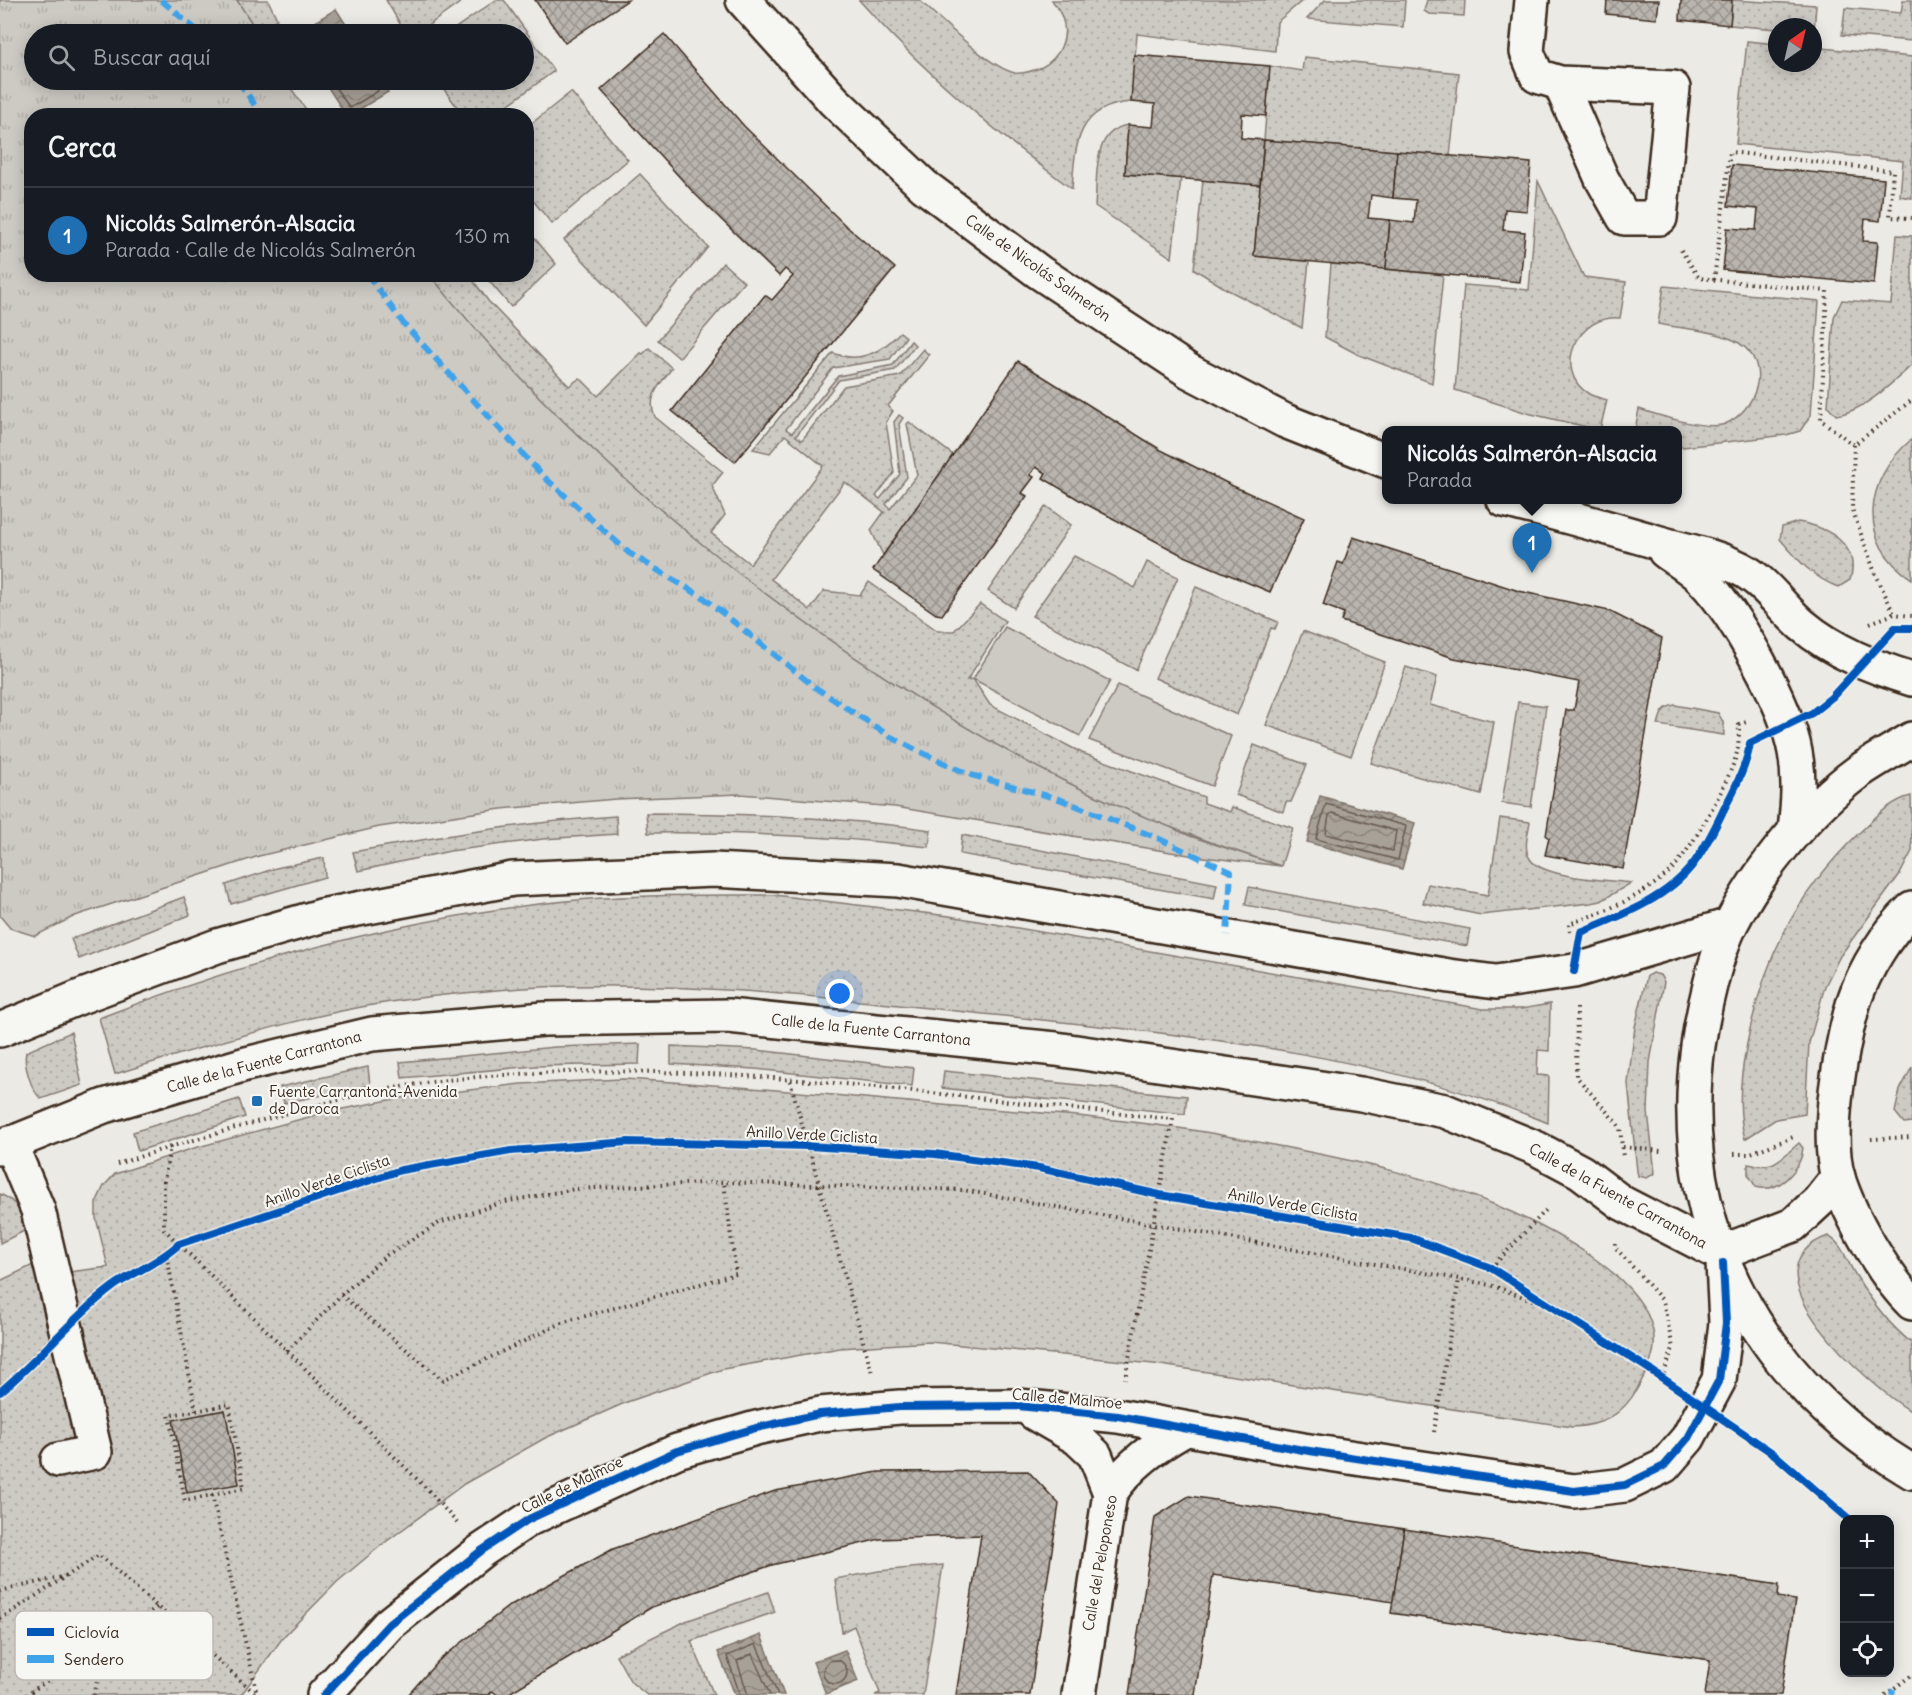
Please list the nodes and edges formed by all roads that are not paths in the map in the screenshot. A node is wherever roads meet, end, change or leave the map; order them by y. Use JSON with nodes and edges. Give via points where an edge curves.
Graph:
{"nodes":[{"id":1,"x":743,"y":0,"type":"edge"},
{"id":2,"x":1532,"y":0,"type":"edge"},
{"id":3,"x":1560,"y":83,"type":"junction"},
{"id":4,"x":1382,"y":459,"type":"edge"},
{"id":5,"x":1520,"y":504,"type":"edge"},
{"id":6,"x":1651,"y":541,"type":"junction"},
{"id":7,"x":1912,"y":680,"type":"edge"},
{"id":8,"x":1912,"y":739,"type":"edge"},
{"id":9,"x":1795,"y":830,"type":"junction"},
{"id":10,"x":1912,"y":909,"type":"edge"},
{"id":11,"x":1730,"y":925,"type":"junction"},
{"id":12,"x":0,"y":1030,"type":"edge"},
{"id":13,"x":5,"y":1146,"type":"edge"},
{"id":14,"x":1838,"y":1177,"type":"junction"},
{"id":15,"x":1721,"y":1258,"type":"junction"},
{"id":16,"x":1912,"y":1303,"type":"edge"},
{"id":17,"x":1018,"y":1406,"type":"junction"},
{"id":18,"x":1184,"y":1430,"type":"junction"},
{"id":19,"x":58,"y":1460,"type":"dead end"},
{"id":20,"x":1912,"y":1472,"type":"edge"},
{"id":21,"x":1110,"y":1493,"type":"junction"},
{"id":22,"x":324,"y":1695,"type":"edge"},
{"id":23,"x":1079,"y":1695,"type":"edge"}],
"edges":[{"from":1,"to":4,"type":"street","name":"Calle de Nicolás Salmerón","via":[[834,101],[924,186],[1039,273],[1190,371],[1285,421]]},
{"from":2,"to":3,"type":"street","via":[[1527,52],[1537,76]]},
{"from":3,"to":3,"type":"street","via":[[1673,87],[1660,218],[1624,218],[1602,179]]},
{"from":5,"to":6,"type":"street"},
{"from":6,"to":7,"type":"street","via":[[1698,551],[1743,570],[1802,624],[1843,652]]},
{"from":6,"to":9,"type":"street","via":[[1701,578],[1733,620],[1764,672],[1795,749],[1799,784]]},
{"from":8,"to":9,"type":"street","via":[[1857,773]]},
{"from":9,"to":11,"type":"street","via":[[1755,883]]},
{"from":10,"to":14,"type":"street","via":[[1897,923],[1878,952],[1855,1000],[1834,1095]]},
{"from":11,"to":12,"type":"street","via":[[1574,971],[1496,981],[898,880],[713,870],[513,879],[321,916],[217,946]]},
{"from":11,"to":15,"type":"street","via":[[1702,1013],[1693,1087],[1702,1197]]},
{"from":13,"to":15,"type":"street","name":"Calle de la Fuente Carrantona","via":[[104,1106],[246,1064],[372,1034],[544,1019],[728,1016],[1056,1049],[1361,1094],[1444,1111],[1536,1148],[1581,1172],[1622,1203]]},
{"from":13,"to":19,"type":"street","via":[[38,1210],[95,1452]]},
{"from":14,"to":15,"type":"street","via":[[1793,1225]]},
{"from":14,"to":16,"type":"street","via":[[1877,1259]]},
{"from":15,"to":18,"type":"street","name":"Calle de Malmoe","via":[[1726,1323],[1719,1380],[1688,1438],[1664,1466],[1625,1485],[1575,1491]]},
{"from":15,"to":20,"type":"street","via":[[1743,1304],[1786,1368],[1840,1423]]},
{"from":17,"to":18,"type":"street","name":"Calle de Malmoe","via":[[1118,1416]]},
{"from":17,"to":21,"type":"street","name":"Calle de Malmoe","via":[[1047,1419],[1089,1449]]},
{"from":17,"to":22,"type":"street","name":"Calle de Malmoe","via":[[882,1408],[820,1414],[677,1451],[529,1519],[482,1551],[389,1624]]},
{"from":18,"to":21,"type":"street","name":"Calle del Peloponeso","via":[[1136,1461]]},
{"from":21,"to":23,"type":"street","name":"Calle del Peloponeso"}]}
